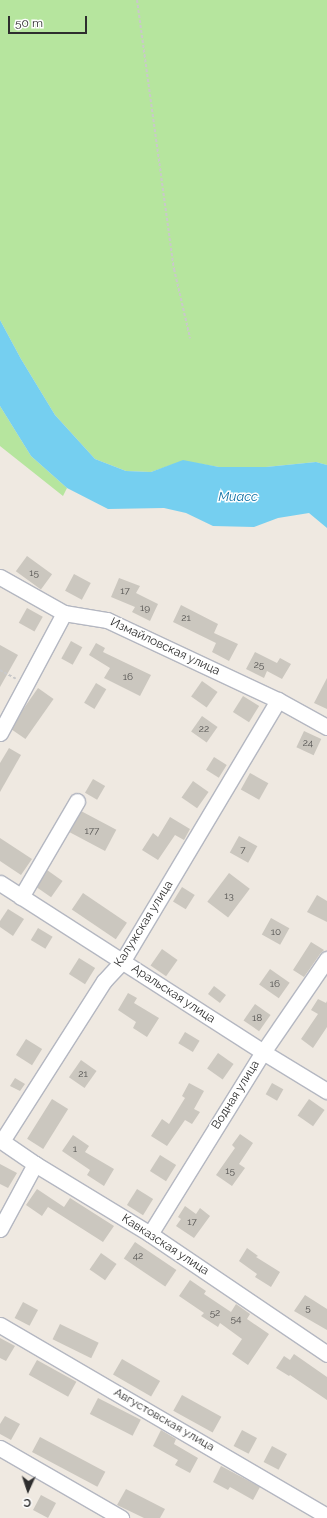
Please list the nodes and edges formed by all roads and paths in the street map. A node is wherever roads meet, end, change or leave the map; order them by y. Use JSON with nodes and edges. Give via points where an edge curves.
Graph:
{"nodes":[{"id":1,"x":137,"y":0,"type":"edge"},
{"id":2,"x":190,"y":338,"type":"dead end"},
{"id":3,"x":0,"y":577,"type":"edge"},
{"id":4,"x":64,"y":612,"type":"junction"},
{"id":5,"x":0,"y":670,"type":"edge"},
{"id":6,"x":25,"y":685,"type":"junction"},
{"id":7,"x":278,"y":700,"type":"junction"},
{"id":8,"x":327,"y":727,"type":"edge"},
{"id":9,"x":0,"y":733,"type":"edge"},
{"id":10,"x":77,"y":801,"type":"dead end"},
{"id":11,"x":0,"y":883,"type":"edge"},
{"id":12,"x":21,"y":897,"type":"junction"},
{"id":13,"x":327,"y":959,"type":"edge"},
{"id":14,"x":122,"y":962,"type":"junction"},
{"id":15,"x":263,"y":1052,"type":"junction"},
{"id":16,"x":327,"y":1091,"type":"edge"},
{"id":17,"x":1,"y":1141,"type":"edge"},
{"id":18,"x":35,"y":1164,"type":"junction"},
{"id":19,"x":0,"y":1229,"type":"edge"},
{"id":20,"x":150,"y":1234,"type":"junction"},
{"id":21,"x":0,"y":1325,"type":"edge"},
{"id":22,"x":327,"y":1354,"type":"edge"},
{"id":23,"x":0,"y":1448,"type":"edge"},
{"id":24,"x":327,"y":1516,"type":"edge"},
{"id":25,"x":121,"y":1518,"type":"edge"}],
"edges":[{"from":1,"to":2,"type":"path","via":[[174,269]]},
{"from":3,"to":4,"type":"street","name":"Измайловская улица"},
{"from":4,"to":6,"type":"street"},
{"from":4,"to":7,"type":"street","name":"Измайловская улица","via":[[107,620]]},
{"from":5,"to":6,"type":"path"},
{"from":6,"to":9,"type":"street"},
{"from":7,"to":8,"type":"street","name":"Измайловская улица"},
{"from":7,"to":14,"type":"street","name":"Калужская улица"},
{"from":10,"to":12,"type":"street"},
{"from":11,"to":12,"type":"street","name":"Аральская улица"},
{"from":12,"to":14,"type":"street","name":"Аральская улица"},
{"from":13,"to":15,"type":"street","name":"Водная улица"},
{"from":14,"to":15,"type":"street","name":"Аральская улица"},
{"from":14,"to":17,"type":"street","name":"Калужская улица","via":[[104,981]]},
{"from":15,"to":16,"type":"street","name":"Аральская улица"},
{"from":15,"to":20,"type":"street","name":"Водная улица"},
{"from":17,"to":18,"type":"street","name":"Кавказская улица"},
{"from":18,"to":19,"type":"street"},
{"from":18,"to":20,"type":"street","name":"Кавказская улица"},
{"from":20,"to":22,"type":"street","name":"Кавказская улица"},
{"from":21,"to":24,"type":"street","name":"Августовская улица"},
{"from":23,"to":25,"type":"street"}]}
